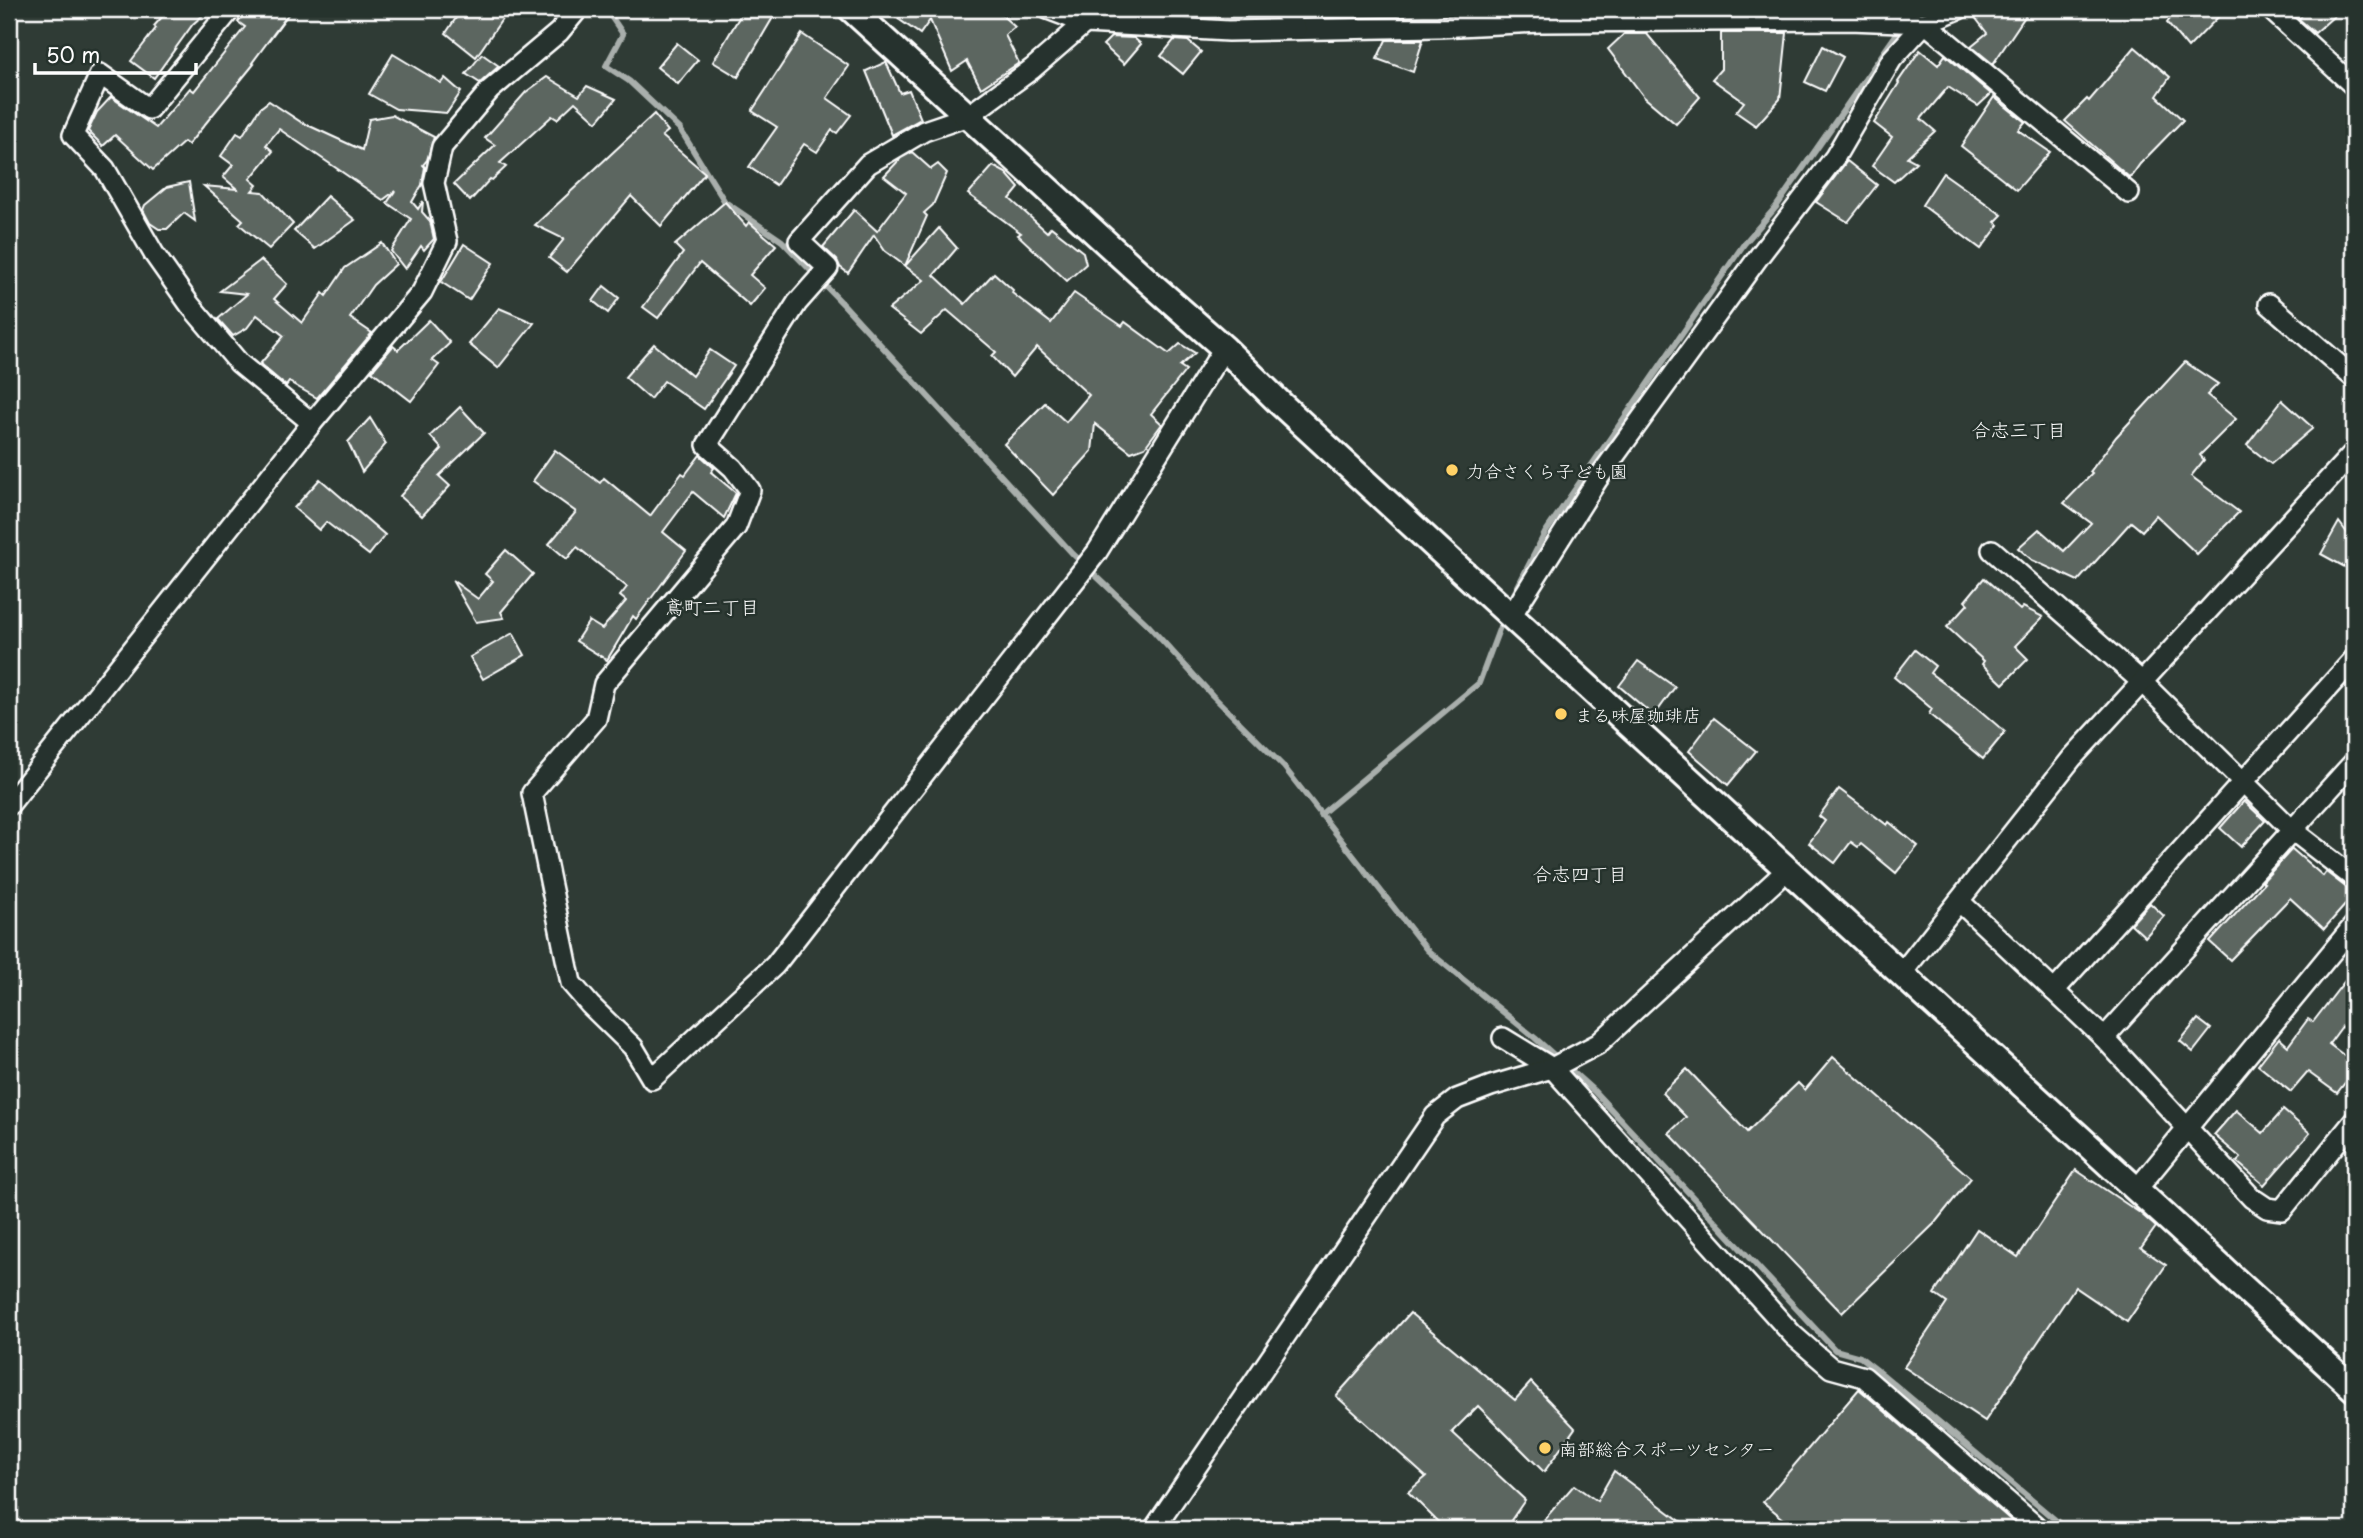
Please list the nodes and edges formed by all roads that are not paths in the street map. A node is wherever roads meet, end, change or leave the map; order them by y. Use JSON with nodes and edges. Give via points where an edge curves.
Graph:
{"nodes":[{"id":1,"x":231,"y":9,"type":"edge"},
{"id":2,"x":578,"y":9,"type":"edge"},
{"id":3,"x":851,"y":9,"type":"edge"},
{"id":4,"x":1048,"y":9,"type":"edge"},
{"id":5,"x":1282,"y":9,"type":"edge"},
{"id":6,"x":1959,"y":9,"type":"edge"},
{"id":7,"x":2270,"y":9,"type":"edge"},
{"id":8,"x":1091,"y":16,"type":"edge"},
{"id":9,"x":1925,"y":23,"type":"junction"},
{"id":10,"x":1296,"y":29,"type":"junction"},
{"id":11,"x":2354,"y":86,"type":"edge"},
{"id":12,"x":968,"y":116,"type":"junction"},
{"id":13,"x":2129,"y":193,"type":"dead end"},
{"id":14,"x":2269,"y":304,"type":"dead end"},
{"id":15,"x":1224,"y":348,"type":"junction"},
{"id":16,"x":2354,"y":378,"type":"edge"},
{"id":17,"x":312,"y":423,"type":"junction"},
{"id":18,"x":2354,"y":452,"type":"edge"},
{"id":19,"x":1992,"y":551,"type":"dead end"},
{"id":20,"x":1511,"y":616,"type":"junction"},
{"id":21,"x":2354,"y":659,"type":"edge"},
{"id":22,"x":2142,"y":682,"type":"junction"},
{"id":23,"x":2354,"y":762,"type":"edge"},
{"id":24,"x":2242,"y":781,"type":"junction"},
{"id":25,"x":9,"y":805,"type":"edge"},
{"id":26,"x":2292,"y":830,"type":"junction"},
{"id":27,"x":1788,"y":869,"type":"junction"},
{"id":28,"x":2354,"y":878,"type":"edge"},
{"id":29,"x":1959,"y":901,"type":"junction"},
{"id":30,"x":2354,"y":925,"type":"edge"},
{"id":31,"x":1901,"y":974,"type":"junction"},
{"id":32,"x":2054,"y":990,"type":"junction"},
{"id":33,"x":1503,"y":1038,"type":"dead end"},
{"id":34,"x":2104,"y":1038,"type":"junction"},
{"id":35,"x":1552,"y":1068,"type":"junction"},
{"id":36,"x":2354,"y":1121,"type":"edge"},
{"id":37,"x":2187,"y":1129,"type":"junction"},
{"id":38,"x":2137,"y":1189,"type":"junction"},
{"id":39,"x":2354,"y":1389,"type":"edge"},
{"id":40,"x":1154,"y":1529,"type":"edge"},
{"id":41,"x":2039,"y":1529,"type":"edge"}],
"edges":[{"from":1,"to":17,"type":"street","via":[[149,109],[100,74],[73,135],[105,169],[190,305],[239,363]]},
{"from":2,"to":17,"type":"street","via":[[559,32],[490,90],[442,147],[434,183],[447,241],[422,292]]},
{"from":3,"to":12,"type":"street"},
{"from":4,"to":8,"type":"street"},
{"from":5,"to":10,"type":"street"},
{"from":6,"to":9,"type":"street"},
{"from":7,"to":11,"type":"street"},
{"from":8,"to":10,"type":"street","via":[[1228,31]]},
{"from":8,"to":12,"type":"street","via":[[1032,69]]},
{"from":9,"to":10,"type":"street","via":[[1565,22]]},
{"from":9,"to":13,"type":"street"},
{"from":9,"to":20,"type":"street","via":[[1892,59],[1835,157],[1597,480]]},
{"from":12,"to":15,"type":"street"},
{"from":12,"to":15,"type":"street","via":[[924,131],[868,164],[799,241],[828,268],[797,303],[707,445],[750,490],[736,527],[604,684],[596,719],[532,793],[571,983],[633,1047],[652,1080],[775,965],[1097,552]]},
{"from":14,"to":16,"type":"street"},
{"from":15,"to":20,"type":"street"},
{"from":17,"to":25,"type":"street"},
{"from":18,"to":22,"type":"street"},
{"from":19,"to":22,"type":"street"},
{"from":20,"to":27,"type":"street"},
{"from":21,"to":24,"type":"street"},
{"from":22,"to":24,"type":"street"},
{"from":22,"to":29,"type":"street","via":[[2072,758]]},
{"from":23,"to":26,"type":"street"},
{"from":24,"to":26,"type":"street"},
{"from":24,"to":32,"type":"street"},
{"from":26,"to":28,"type":"street"},
{"from":26,"to":34,"type":"street"},
{"from":27,"to":31,"type":"street"},
{"from":27,"to":35,"type":"street","via":[[1598,1044]]},
{"from":29,"to":31,"type":"street"},
{"from":29,"to":32,"type":"street"},
{"from":30,"to":37,"type":"street"},
{"from":31,"to":38,"type":"street"},
{"from":32,"to":34,"type":"street"},
{"from":33,"to":35,"type":"street"},
{"from":34,"to":37,"type":"street"},
{"from":35,"to":40,"type":"street","via":[[1457,1099],[1436,1116]]},
{"from":35,"to":41,"type":"street","via":[[1793,1335],[1831,1368],[1864,1377]]},
{"from":36,"to":37,"type":"street","via":[[2282,1210],[2267,1208],[2252,1198]]},
{"from":37,"to":38,"type":"street"},
{"from":38,"to":39,"type":"street"}]}
